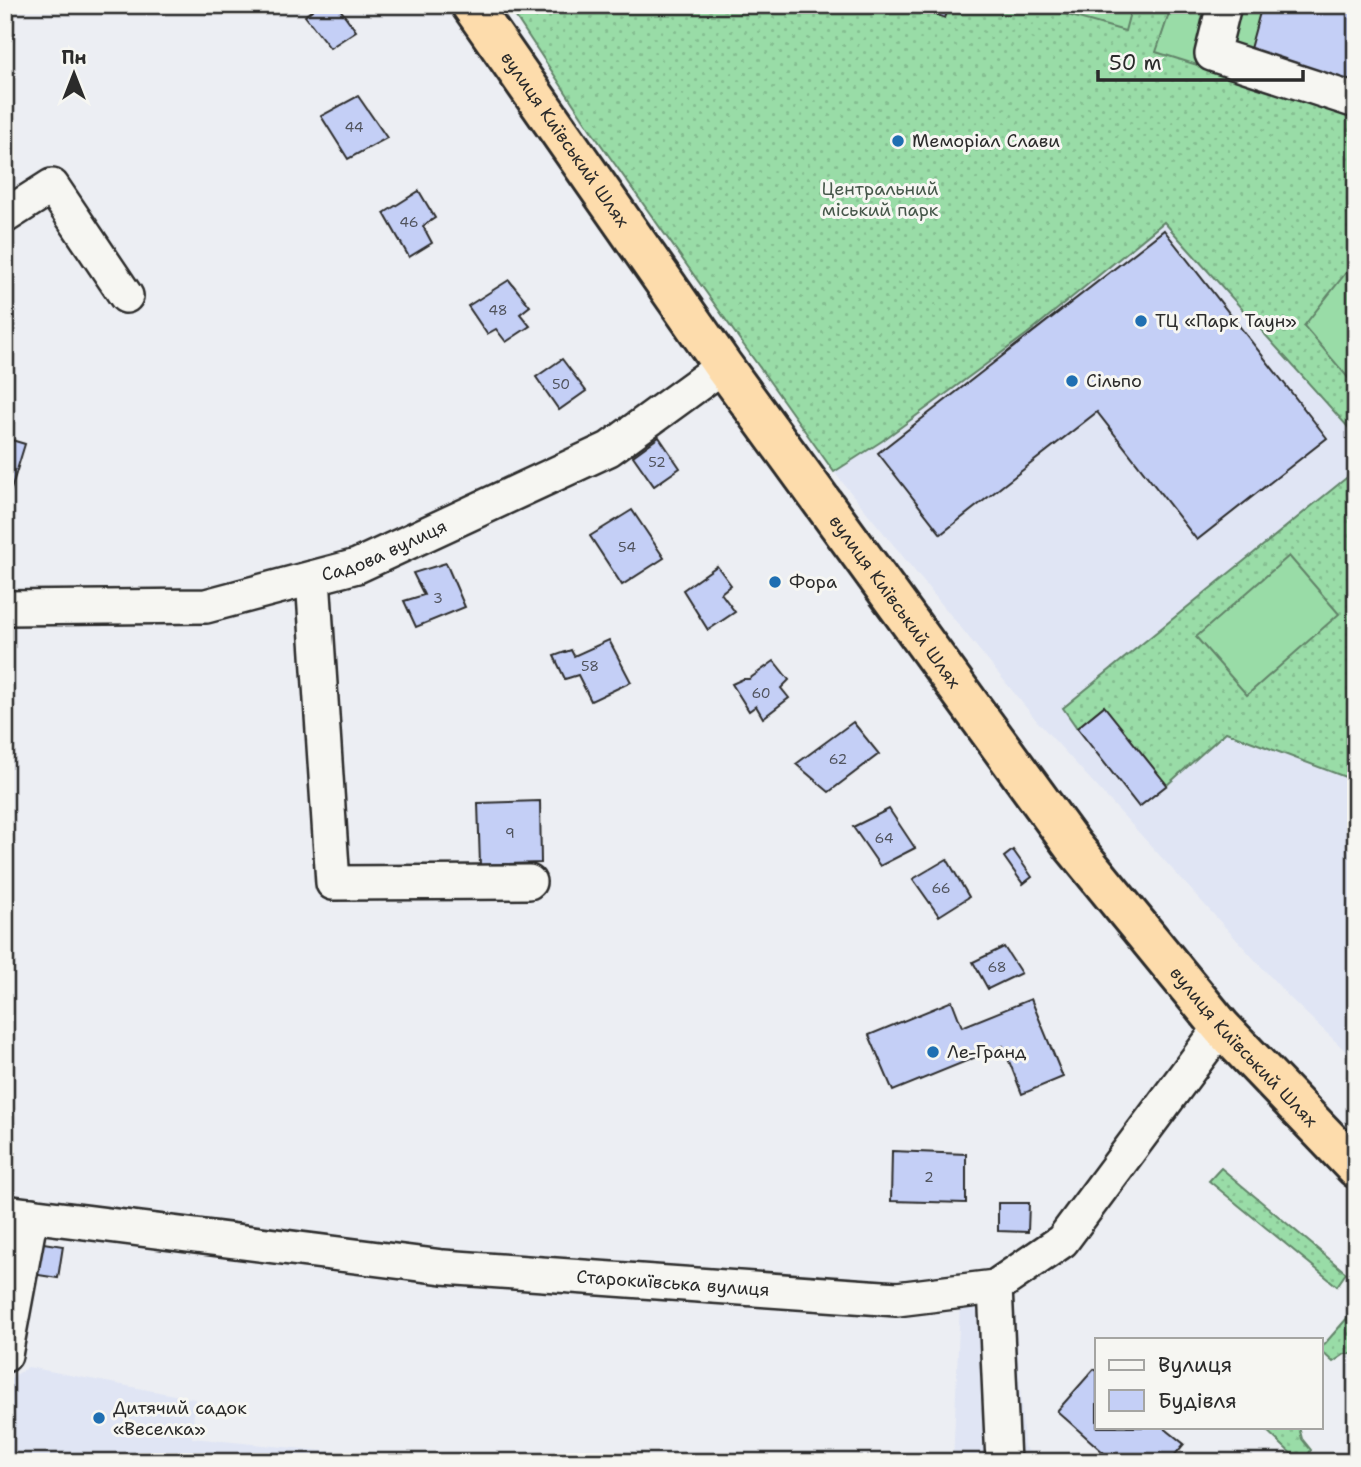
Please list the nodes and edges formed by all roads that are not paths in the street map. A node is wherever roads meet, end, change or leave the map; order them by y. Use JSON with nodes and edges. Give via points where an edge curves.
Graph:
{"nodes":[{"id":1,"x":471,"y":5,"type":"edge"},
{"id":2,"x":1224,"y":5,"type":"edge"},
{"id":3,"x":1356,"y":101,"type":"edge"},
{"id":4,"x":5,"y":216,"type":"edge"},
{"id":5,"x":126,"y":296,"type":"dead end"},
{"id":6,"x":723,"y":366,"type":"junction"},
{"id":7,"x":313,"y":578,"type":"junction"},
{"id":8,"x":5,"y":608,"type":"edge"},
{"id":9,"x":529,"y":882,"type":"dead end"},
{"id":10,"x":1221,"y":1027,"type":"junction"},
{"id":11,"x":1356,"y":1168,"type":"edge"},
{"id":12,"x":18,"y":1213,"type":"edge"},
{"id":13,"x":995,"y":1287,"type":"junction"},
{"id":14,"x":5,"y":1354,"type":"edge"},
{"id":15,"x":1003,"y":1462,"type":"edge"}],
"edges":[{"from":1,"to":6,"type":"highway","name":"вулиця Київський Шлях"},
{"from":2,"to":3,"type":"street","via":[[1212,54]]},
{"from":4,"to":5,"type":"street","via":[[52,186]]},
{"from":6,"to":7,"type":"street","name":"Садова вулиця","via":[[609,449],[357,566]]},
{"from":6,"to":10,"type":"highway","name":"вулиця Київський Шлях","via":[[1073,846]]},
{"from":7,"to":8,"type":"street","name":"Садова вулиця","via":[[206,606]]},
{"from":7,"to":9,"type":"street","via":[[332,883]]},
{"from":10,"to":11,"type":"highway","name":"вулиця Київський Шлях"},
{"from":10,"to":13,"type":"street","name":"Старокиївська вулиця","via":[[1062,1241]]},
{"from":12,"to":13,"type":"street","name":"Старокиївська вулиця","via":[[457,1268],[897,1300]]},
{"from":12,"to":14,"type":"street"},
{"from":13,"to":15,"type":"street"}]}
